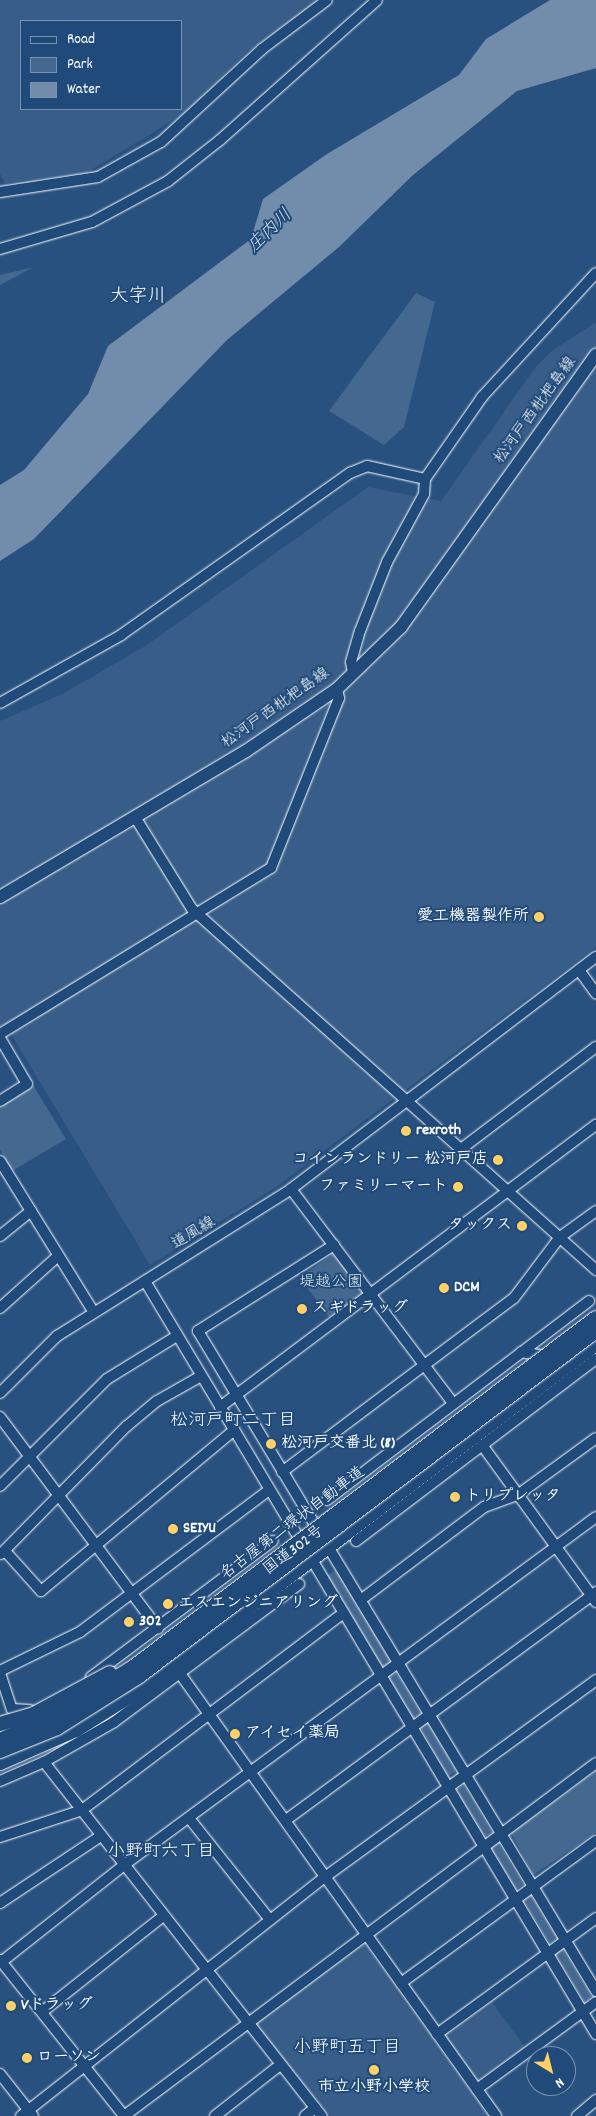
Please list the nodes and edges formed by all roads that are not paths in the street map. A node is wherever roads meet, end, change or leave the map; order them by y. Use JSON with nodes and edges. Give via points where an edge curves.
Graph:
{"nodes":[{"id":1,"x":327,"y":0,"type":"edge"},
{"id":2,"x":377,"y":0,"type":"edge"},
{"id":3,"x":0,"y":192,"type":"edge"},
{"id":4,"x":0,"y":250,"type":"edge"},
{"id":5,"x":596,"y":273,"type":"edge"},
{"id":6,"x":596,"y":355,"type":"edge"},
{"id":7,"x":425,"y":479,"type":"junction"},
{"id":8,"x":353,"y":674,"type":"junction"},
{"id":9,"x":337,"y":689,"type":"junction"},
{"id":10,"x":0,"y":703,"type":"edge"},
{"id":11,"x":135,"y":817,"type":"junction"},
{"id":12,"x":0,"y":897,"type":"edge"},
{"id":13,"x":199,"y":915,"type":"junction"},
{"id":14,"x":596,"y":957,"type":"edge"},
{"id":15,"x":579,"y":970,"type":"junction"},
{"id":16,"x":596,"y":993,"type":"edge"},
{"id":17,"x":0,"y":1036,"type":"edge"},
{"id":18,"x":596,"y":1047,"type":"edge"},
{"id":19,"x":0,"y":1101,"type":"edge"},
{"id":20,"x":405,"y":1101,"type":"junction"},
{"id":21,"x":596,"y":1126,"type":"edge"},
{"id":22,"x":461,"y":1149,"type":"junction"},
{"id":23,"x":1,"y":1165,"type":"edge"},
{"id":24,"x":291,"y":1188,"type":"junction"},
{"id":25,"x":508,"y":1192,"type":"junction"},
{"id":26,"x":31,"y":1211,"type":"junction"},
{"id":27,"x":596,"y":1211,"type":"edge"},
{"id":28,"x":0,"y":1236,"type":"edge"},
{"id":29,"x":560,"y":1237,"type":"junction"},
{"id":30,"x":334,"y":1245,"type":"junction"},
{"id":31,"x":58,"y":1256,"type":"junction"},
{"id":32,"x":596,"y":1270,"type":"edge"},
{"id":33,"x":145,"y":1280,"type":"junction"},
{"id":34,"x":371,"y":1295,"type":"junction"},
{"id":35,"x":589,"y":1301,"type":"dead end"},
{"id":36,"x":0,"y":1308,"type":"edge"},
{"id":37,"x":93,"y":1311,"type":"junction"},
{"id":38,"x":596,"y":1318,"type":"edge"},
{"id":39,"x":596,"y":1331,"type":"edge"},
{"id":40,"x":177,"y":1336,"type":"junction"},
{"id":41,"x":596,"y":1344,"type":"edge"},
{"id":42,"x":521,"y":1352,"type":"junction"},
{"id":43,"x":595,"y":1358,"type":"edge"},
{"id":44,"x":573,"y":1362,"type":"junction"},
{"id":45,"x":424,"y":1364,"type":"junction"},
{"id":46,"x":201,"y":1376,"type":"junction"},
{"id":47,"x":0,"y":1393,"type":"edge"},
{"id":48,"x":236,"y":1395,"type":"junction"},
{"id":49,"x":453,"y":1403,"type":"junction"},
{"id":50,"x":220,"y":1407,"type":"junction"},
{"id":51,"x":0,"y":1416,"type":"edge"},
{"id":52,"x":234,"y":1430,"type":"junction"},
{"id":53,"x":596,"y":1438,"type":"edge"},
{"id":54,"x":482,"y":1445,"type":"junction"},
{"id":55,"x":29,"y":1456,"type":"junction"},
{"id":56,"x":382,"y":1458,"type":"junction"},
{"id":57,"x":282,"y":1472,"type":"junction"},
{"id":58,"x":0,"y":1486,"type":"edge"},
{"id":59,"x":269,"y":1490,"type":"junction"},
{"id":60,"x":404,"y":1490,"type":"junction"},
{"id":61,"x":418,"y":1494,"type":"junction"},
{"id":62,"x":519,"y":1494,"type":"junction"},
{"id":63,"x":58,"y":1496,"type":"junction"},
{"id":64,"x":327,"y":1500,"type":"dead end"},
{"id":65,"x":371,"y":1515,"type":"junction"},
{"id":66,"x":596,"y":1517,"type":"edge"},
{"id":67,"x":273,"y":1541,"type":"dead end"},
{"id":68,"x":356,"y":1541,"type":"dead end"},
{"id":69,"x":95,"y":1545,"type":"junction"},
{"id":70,"x":329,"y":1547,"type":"junction"},
{"id":71,"x":556,"y":1547,"type":"junction"},
{"id":72,"x":2,"y":1554,"type":"edge"},
{"id":73,"x":312,"y":1560,"type":"junction"},
{"id":74,"x":299,"y":1584,"type":"dead end"},
{"id":75,"x":240,"y":1586,"type":"junction"},
{"id":76,"x":132,"y":1594,"type":"junction"},
{"id":77,"x":594,"y":1596,"type":"edge"},
{"id":78,"x":362,"y":1599,"type":"junction"},
{"id":79,"x":191,"y":1602,"type":"junction"},
{"id":80,"x":343,"y":1613,"type":"junction"},
{"id":81,"x":239,"y":1615,"type":"junction"},
{"id":82,"x":158,"y":1628,"type":"junction"},
{"id":83,"x":400,"y":1663,"type":"junction"},
{"id":84,"x":0,"y":1672,"type":"edge"},
{"id":85,"x":181,"y":1675,"type":"junction"},
{"id":86,"x":381,"y":1677,"type":"junction"},
{"id":87,"x":596,"y":1680,"type":"edge"},
{"id":88,"x":209,"y":1714,"type":"junction"},
{"id":89,"x":430,"y":1714,"type":"junction"},
{"id":90,"x":0,"y":1724,"type":"edge"},
{"id":91,"x":411,"y":1728,"type":"junction"},
{"id":92,"x":0,"y":1740,"type":"edge"},
{"id":93,"x":0,"y":1752,"type":"edge"},
{"id":94,"x":44,"y":1762,"type":"junction"},
{"id":95,"x":596,"y":1763,"type":"edge"},
{"id":96,"x":0,"y":1764,"type":"edge"},
{"id":97,"x":251,"y":1772,"type":"junction"},
{"id":98,"x":467,"y":1773,"type":"junction"},
{"id":99,"x":0,"y":1781,"type":"edge"},
{"id":100,"x":447,"y":1788,"type":"junction"},
{"id":101,"x":82,"y":1810,"type":"junction"},
{"id":102,"x":189,"y":1818,"type":"junction"},
{"id":103,"x":286,"y":1820,"type":"junction"},
{"id":104,"x":501,"y":1832,"type":"junction"},
{"id":105,"x":101,"y":1836,"type":"junction"},
{"id":106,"x":0,"y":1837,"type":"edge"},
{"id":107,"x":596,"y":1841,"type":"edge"},
{"id":108,"x":482,"y":1846,"type":"junction"},
{"id":109,"x":124,"y":1865,"type":"junction"},
{"id":110,"x":326,"y":1877,"type":"junction"},
{"id":111,"x":533,"y":1887,"type":"junction"},
{"id":112,"x":514,"y":1900,"type":"junction"},
{"id":113,"x":0,"y":1903,"type":"edge"},
{"id":114,"x":163,"y":1916,"type":"junction"},
{"id":115,"x":596,"y":1918,"type":"edge"},
{"id":116,"x":270,"y":1920,"type":"junction"},
{"id":117,"x":365,"y":1932,"type":"junction"},
{"id":118,"x":565,"y":1940,"type":"junction"},
{"id":119,"x":548,"y":1953,"type":"junction"},
{"id":120,"x":0,"y":1961,"type":"edge"},
{"id":121,"x":205,"y":1971,"type":"junction"},
{"id":122,"x":401,"y":1983,"type":"junction"},
{"id":123,"x":596,"y":1991,"type":"edge"},
{"id":124,"x":596,"y":2002,"type":"edge"},
{"id":125,"x":42,"y":2012,"type":"junction"},
{"id":126,"x":582,"y":2012,"type":"junction"},
{"id":127,"x":245,"y":2021,"type":"junction"},
{"id":128,"x":437,"y":2034,"type":"junction"},
{"id":129,"x":596,"y":2034,"type":"edge"},
{"id":130,"x":280,"y":2065,"type":"junction"},
{"id":131,"x":86,"y":2067,"type":"junction"},
{"id":132,"x":0,"y":2074,"type":"edge"},
{"id":133,"x":477,"y":2089,"type":"junction"},
{"id":134,"x":596,"y":2100,"type":"edge"},
{"id":135,"x":318,"y":2112,"type":"edge"},
{"id":136,"x":28,"y":2114,"type":"edge"},
{"id":137,"x":124,"y":2116,"type":"edge"},
{"id":138,"x":215,"y":2116,"type":"edge"},
{"id":139,"x":305,"y":2116,"type":"edge"},
{"id":140,"x":496,"y":2116,"type":"edge"},
{"id":141,"x":577,"y":2116,"type":"edge"}],
"edges":[{"from":1,"to":3,"type":"street","via":[[262,49],[161,142],[98,177]]},
{"from":2,"to":4,"type":"street","via":[[220,140],[168,181],[92,222]]},
{"from":5,"to":7,"type":"street","via":[[482,397]]},
{"from":6,"to":8,"type":"main road","name":"松河戸西枇杷島線","via":[[401,627]]},
{"from":7,"to":8,"type":"street","via":[[424,494],[387,562],[360,631],[351,662]]},
{"from":7,"to":10,"type":"street","via":[[367,466],[350,473],[121,635]]},
{"from":8,"to":9,"type":"main road","name":"松河戸西枇杷島線"},
{"from":9,"to":11,"type":"main road","name":"松河戸西枇杷島線","via":[[262,741]]},
{"from":9,"to":13,"type":"street","via":[[338,698],[280,854],[258,880]]},
{"from":11,"to":12,"type":"main road","name":"松河戸西枇杷島線"},
{"from":11,"to":13,"type":"street"},
{"from":13,"to":17,"type":"street"},
{"from":13,"to":20,"type":"street"},
{"from":14,"to":15,"type":"street","name":"道風線"},
{"from":15,"to":16,"type":"street"},
{"from":15,"to":20,"type":"street","name":"道風線"},
{"from":17,"to":19,"type":"street","via":[[27,1084]]},
{"from":18,"to":22,"type":"street"},
{"from":20,"to":22,"type":"street"},
{"from":20,"to":24,"type":"street","name":"道風線"},
{"from":21,"to":25,"type":"street"},
{"from":22,"to":25,"type":"street"},
{"from":23,"to":26,"type":"street"},
{"from":24,"to":30,"type":"street"},
{"from":24,"to":33,"type":"street","name":"道風線"},
{"from":25,"to":29,"type":"street"},
{"from":25,"to":34,"type":"street"},
{"from":26,"to":28,"type":"street"},
{"from":26,"to":31,"type":"street"},
{"from":27,"to":29,"type":"street"},
{"from":29,"to":32,"type":"street"},
{"from":29,"to":45,"type":"street","via":[[514,1298]]},
{"from":30,"to":34,"type":"street"},
{"from":30,"to":48,"type":"street","via":[[198,1331]]},
{"from":31,"to":36,"type":"street"},
{"from":31,"to":37,"type":"street"},
{"from":33,"to":37,"type":"street","name":"道風線"},
{"from":33,"to":40,"type":"street"},
{"from":34,"to":45,"type":"street"},
{"from":34,"to":48,"type":"street"},
{"from":35,"to":42,"type":"street"},
{"from":37,"to":47,"type":"street","name":"道風線","via":[[57,1336]]},
{"from":38,"to":75,"type":"highway","name":"名古屋第二環状自動車道","bridge":true},
{"from":39,"to":93,"type":"highway","name":"名古屋第二環状自動車道","bridge":true,"via":[[138,1677],[57,1728]]},
{"from":40,"to":46,"type":"street"},
{"from":40,"to":55,"type":"street","via":[[107,1379]]},
{"from":41,"to":44,"type":"highway","name":"国道302号"},
{"from":42,"to":44,"type":"street"},
{"from":42,"to":49,"type":"street"},
{"from":43,"to":54,"type":"street"},
{"from":44,"to":60,"type":"highway","name":"国道302号"},
{"from":45,"to":49,"type":"street"},
{"from":45,"to":57,"type":"street"},
{"from":46,"to":50,"type":"street"},
{"from":46,"to":63,"type":"street","via":[[142,1412]]},
{"from":48,"to":50,"type":"street"},
{"from":48,"to":57,"type":"street"},
{"from":49,"to":56,"type":"street"},
{"from":50,"to":52,"type":"street"},
{"from":51,"to":55,"type":"street"},
{"from":52,"to":59,"type":"street"},
{"from":52,"to":69,"type":"street"},
{"from":53,"to":62,"type":"street"},
{"from":54,"to":61,"type":"street"},
{"from":54,"to":62,"type":"street"},
{"from":55,"to":58,"type":"street"},
{"from":55,"to":63,"type":"street"},
{"from":56,"to":64,"type":"street"},
{"from":56,"to":65,"type":"street"},
{"from":57,"to":70,"type":"street"},
{"from":59,"to":73,"type":"street"},
{"from":59,"to":76,"type":"street"},
{"from":60,"to":61,"type":"street"},
{"from":60,"to":65,"type":"highway","name":"国道302号"},
{"from":61,"to":68,"type":"street"},
{"from":62,"to":71,"type":"street"},
{"from":62,"to":78,"type":"street","via":[[484,1507]]},
{"from":63,"to":69,"type":"street"},
{"from":63,"to":72,"type":"street"},
{"from":65,"to":70,"type":"highway","name":"国道302号"},
{"from":66,"to":71,"type":"street"},
{"from":67,"to":79,"type":"street"},
{"from":69,"to":72,"type":"street","via":[[41,1591]]},
{"from":69,"to":76,"type":"street"},
{"from":70,"to":73,"type":"highway","name":"国道302号"},
{"from":70,"to":78,"type":"street"},
{"from":71,"to":77,"type":"street"},
{"from":71,"to":83,"type":"street"},
{"from":73,"to":80,"type":"street"},
{"from":73,"to":81,"type":"highway","name":"国道302号"},
{"from":74,"to":85,"type":"street"},
{"from":75,"to":90,"type":"highway","bridge":true,"via":[[95,1682],[34,1714]]},
{"from":75,"to":92,"type":"highway","name":"名古屋第二環状自動車道","bridge":true,"via":[[89,1698]]},
{"from":76,"to":82,"type":"street"},
{"from":76,"to":84,"type":"street","via":[[72,1636]]},
{"from":77,"to":89,"type":"street"},
{"from":78,"to":83,"type":"street"},
{"from":79,"to":81,"type":"street"},
{"from":79,"to":82,"type":"street"},
{"from":80,"to":86,"type":"street"},
{"from":80,"to":88,"type":"street"},
{"from":81,"to":96,"type":"highway","name":"国道302号","via":[[108,1711]]},
{"from":82,"to":84,"type":"street","via":[[75,1687],[25,1712],[12,1709]]},
{"from":83,"to":86,"type":"street"},
{"from":83,"to":89,"type":"street"},
{"from":85,"to":88,"type":"street"},
{"from":85,"to":94,"type":"street"},
{"from":86,"to":91,"type":"street"},
{"from":86,"to":97,"type":"street"},
{"from":87,"to":98,"type":"street"},
{"from":88,"to":97,"type":"street"},
{"from":88,"to":101,"type":"street"},
{"from":89,"to":91,"type":"street"},
{"from":89,"to":98,"type":"street"},
{"from":91,"to":100,"type":"street"},
{"from":91,"to":103,"type":"street"},
{"from":94,"to":99,"type":"street"},
{"from":94,"to":101,"type":"street"},
{"from":95,"to":104,"type":"street"},
{"from":97,"to":102,"type":"street"},
{"from":97,"to":103,"type":"street"},
{"from":98,"to":100,"type":"street"},
{"from":98,"to":104,"type":"street"},
{"from":100,"to":108,"type":"street"},
{"from":100,"to":110,"type":"street"},
{"from":101,"to":105,"type":"street"},
{"from":101,"to":106,"type":"street"},
{"from":102,"to":109,"type":"street"},
{"from":102,"to":116,"type":"street"},
{"from":103,"to":110,"type":"street"},
{"from":104,"to":108,"type":"street"},
{"from":104,"to":111,"type":"street"},
{"from":105,"to":109,"type":"street"},
{"from":105,"to":113,"type":"street"},
{"from":107,"to":111,"type":"street"},
{"from":108,"to":112,"type":"street"},
{"from":108,"to":117,"type":"street"},
{"from":109,"to":114,"type":"street"},
{"from":109,"to":120,"type":"street"},
{"from":110,"to":116,"type":"street"},
{"from":110,"to":117,"type":"street"},
{"from":111,"to":112,"type":"street"},
{"from":111,"to":118,"type":"street"},
{"from":112,"to":119,"type":"street"},
{"from":112,"to":122,"type":"street"},
{"from":114,"to":121,"type":"street"},
{"from":114,"to":125,"type":"street"},
{"from":115,"to":118,"type":"street"},
{"from":116,"to":121,"type":"street"},
{"from":117,"to":122,"type":"street"},
{"from":117,"to":127,"type":"street"},
{"from":118,"to":119,"type":"street"},
{"from":118,"to":123,"type":"street"},
{"from":119,"to":126,"type":"street"},
{"from":119,"to":128,"type":"street"},
{"from":120,"to":125,"type":"street"},
{"from":121,"to":127,"type":"street"},
{"from":121,"to":131,"type":"street"},
{"from":122,"to":128,"type":"street"},
{"from":124,"to":126,"type":"street"},
{"from":125,"to":131,"type":"street"},
{"from":126,"to":129,"type":"street"},
{"from":126,"to":133,"type":"street"},
{"from":127,"to":130,"type":"street"},
{"from":127,"to":137,"type":"street"},
{"from":128,"to":133,"type":"street"},
{"from":130,"to":135,"type":"street"},
{"from":130,"to":138,"type":"street"},
{"from":131,"to":136,"type":"street"},
{"from":131,"to":137,"type":"street"},
{"from":132,"to":136,"type":"street"},
{"from":133,"to":140,"type":"street"},
{"from":134,"to":141,"type":"street"},
{"from":135,"to":139,"type":"street"}]}
